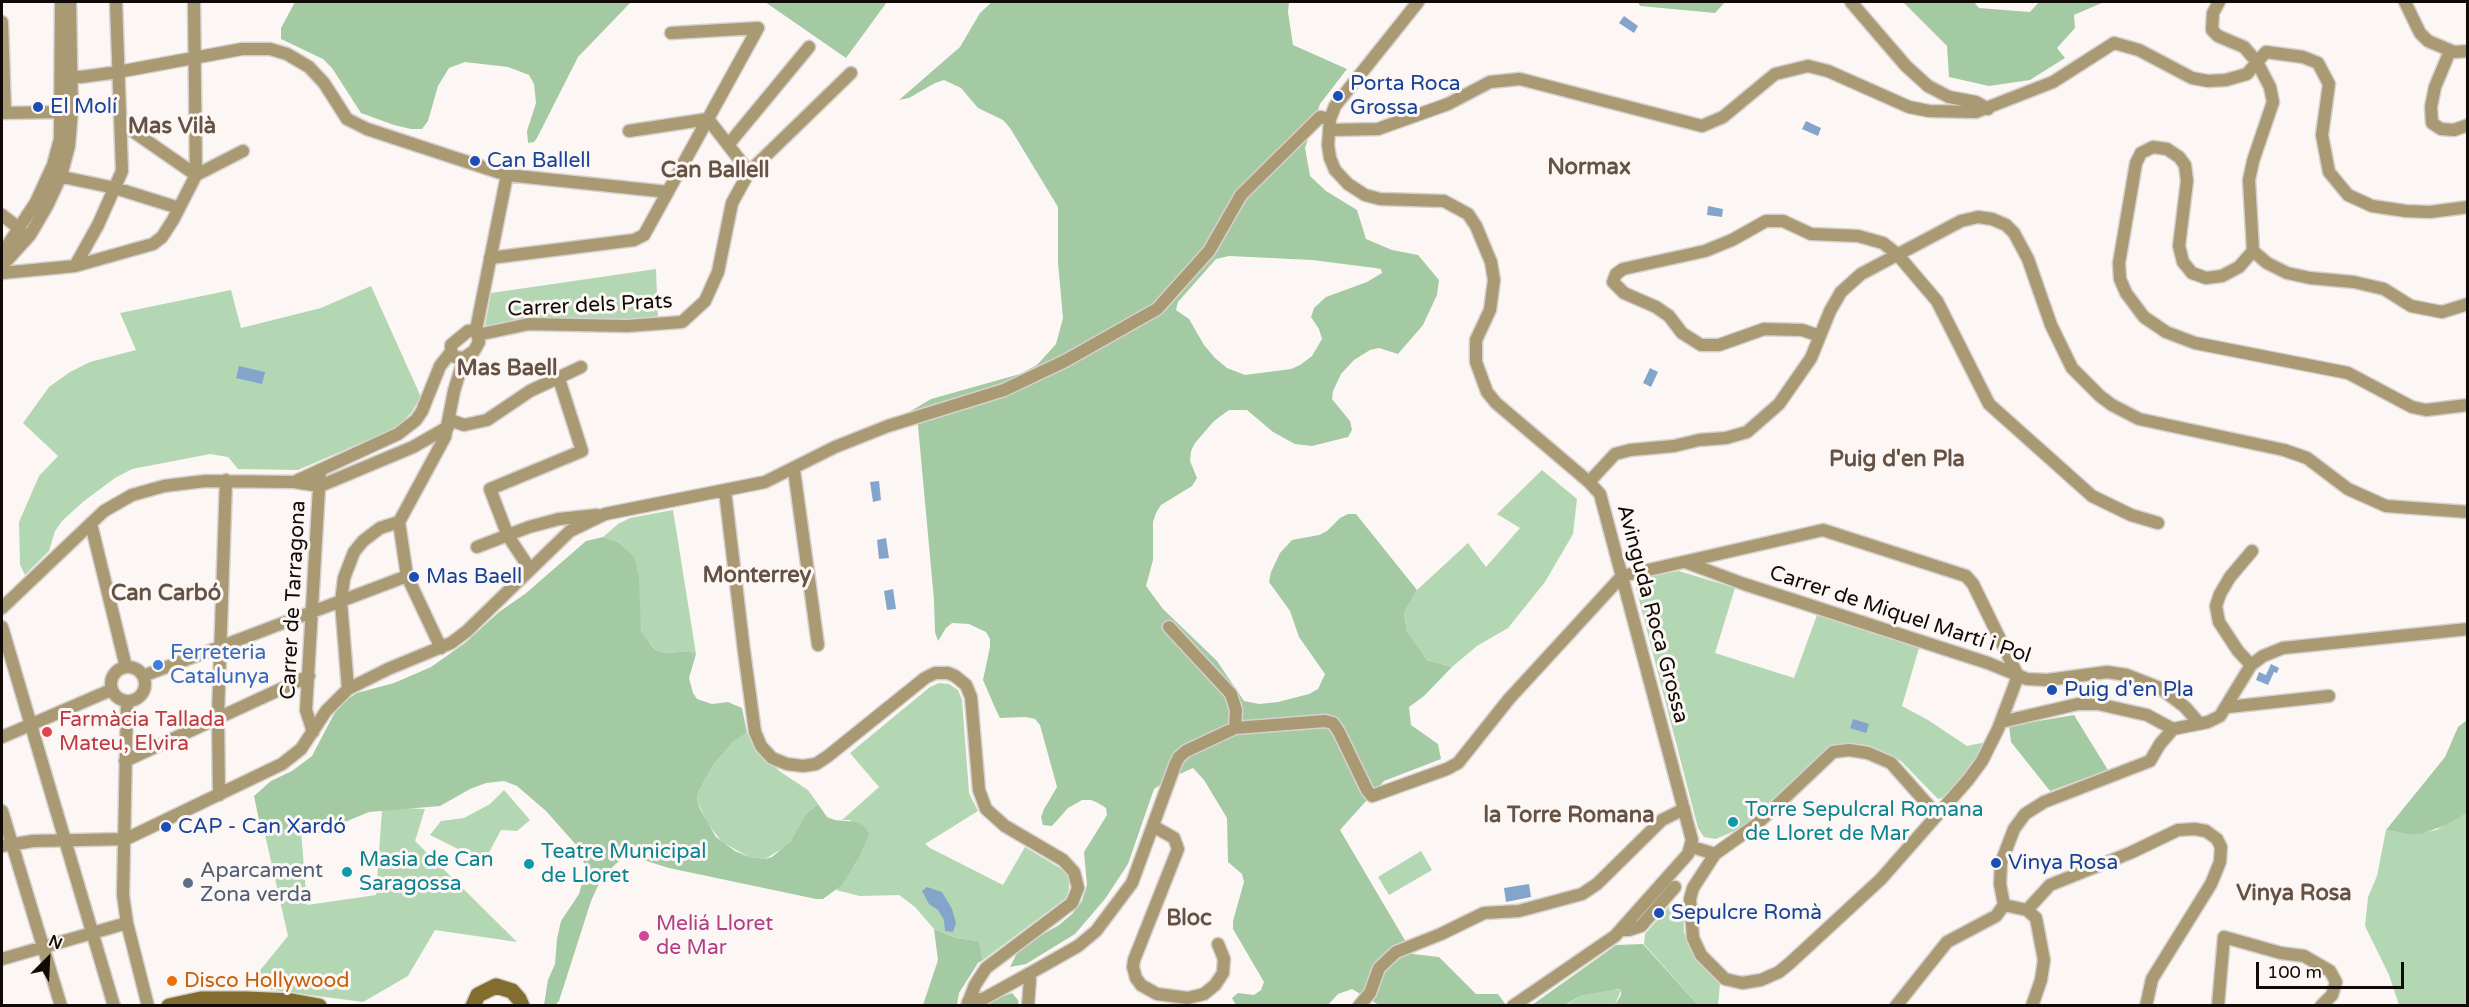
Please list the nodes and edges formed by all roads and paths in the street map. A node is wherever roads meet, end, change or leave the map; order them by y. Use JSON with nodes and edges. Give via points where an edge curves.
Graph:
{"nodes":[{"id":1,"x":61,"y":2,"type":"edge"},
{"id":2,"x":70,"y":2,"type":"edge"},
{"id":3,"x":116,"y":2,"type":"edge"},
{"id":4,"x":194,"y":2,"type":"edge"},
{"id":5,"x":1418,"y":2,"type":"edge"},
{"id":6,"x":1851,"y":2,"type":"edge"},
{"id":7,"x":2219,"y":2,"type":"edge"},
{"id":8,"x":2405,"y":2,"type":"edge"},
{"id":9,"x":2,"y":22,"type":"edge"},
{"id":10,"x":671,"y":33,"type":"dead end"},
{"id":11,"x":809,"y":47,"type":"dead end"},
{"id":12,"x":2450,"y":51,"type":"junction"},
{"id":13,"x":2468,"y":51,"type":"edge"},
{"id":14,"x":194,"y":59,"type":"junction"},
{"id":15,"x":2257,"y":62,"type":"junction"},
{"id":16,"x":62,"y":65,"type":"junction"},
{"id":17,"x":118,"y":72,"type":"junction"},
{"id":18,"x":851,"y":73,"type":"dead end"},
{"id":19,"x":72,"y":76,"type":"junction"},
{"id":20,"x":1988,"y":109,"type":"junction"},
{"id":21,"x":61,"y":112,"type":"junction"},
{"id":22,"x":3,"y":113,"type":"edge"},
{"id":23,"x":708,"y":119,"type":"junction"},
{"id":24,"x":72,"y":123,"type":"junction"},
{"id":25,"x":122,"y":123,"type":"junction"},
{"id":26,"x":1329,"y":124,"type":"junction"},
{"id":27,"x":2468,"y":125,"type":"edge"},
{"id":28,"x":629,"y":131,"type":"dead end"},
{"id":29,"x":728,"y":145,"type":"junction"},
{"id":30,"x":243,"y":151,"type":"dead end"},
{"id":31,"x":749,"y":172,"type":"junction"},
{"id":32,"x":55,"y":175,"type":"junction"},
{"id":33,"x":196,"y":175,"type":"junction"},
{"id":34,"x":507,"y":175,"type":"junction"},
{"id":35,"x":115,"y":188,"type":"junction"},
{"id":36,"x":668,"y":192,"type":"junction"},
{"id":37,"x":2468,"y":207,"type":"edge"},
{"id":38,"x":179,"y":208,"type":"junction"},
{"id":39,"x":2,"y":215,"type":"edge"},
{"id":40,"x":22,"y":235,"type":"junction"},
{"id":41,"x":2253,"y":251,"type":"junction"},
{"id":42,"x":2,"y":254,"type":"edge"},
{"id":43,"x":1897,"y":254,"type":"junction"},
{"id":44,"x":490,"y":258,"type":"junction"},
{"id":45,"x":2,"y":266,"type":"edge"},
{"id":46,"x":75,"y":266,"type":"junction"},
{"id":47,"x":2,"y":273,"type":"edge"},
{"id":48,"x":2468,"y":304,"type":"edge"},
{"id":49,"x":476,"y":332,"type":"junction"},
{"id":50,"x":1820,"y":336,"type":"junction"},
{"id":51,"x":451,"y":352,"type":"junction"},
{"id":52,"x":464,"y":358,"type":"junction"},
{"id":53,"x":581,"y":367,"type":"dead end"},
{"id":54,"x":559,"y":379,"type":"junction"},
{"id":55,"x":2468,"y":405,"type":"edge"},
{"id":56,"x":449,"y":424,"type":"junction"},
{"id":57,"x":794,"y":470,"type":"junction"},
{"id":58,"x":320,"y":471,"type":"junction"},
{"id":59,"x":226,"y":480,"type":"junction"},
{"id":60,"x":294,"y":482,"type":"junction"},
{"id":61,"x":1589,"y":482,"type":"junction"},
{"id":62,"x":320,"y":486,"type":"junction"},
{"id":63,"x":725,"y":491,"type":"junction"},
{"id":64,"x":2468,"y":512,"type":"edge"},
{"id":65,"x":605,"y":514,"type":"junction"},
{"id":66,"x":399,"y":522,"type":"junction"},
{"id":67,"x":2158,"y":523,"type":"dead end"},
{"id":68,"x":91,"y":524,"type":"junction"},
{"id":69,"x":508,"y":536,"type":"junction"},
{"id":70,"x":477,"y":546,"type":"dead end"},
{"id":71,"x":2252,"y":551,"type":"dead end"},
{"id":72,"x":1684,"y":562,"type":"junction"},
{"id":73,"x":530,"y":569,"type":"junction"},
{"id":74,"x":406,"y":576,"type":"junction"},
{"id":75,"x":1622,"y":576,"type":"junction"},
{"id":76,"x":341,"y":602,"type":"junction"},
{"id":77,"x":2,"y":608,"type":"edge"},
{"id":78,"x":314,"y":612,"type":"junction"},
{"id":79,"x":2,"y":627,"type":"edge"},
{"id":80,"x":1169,"y":627,"type":"dead end"},
{"id":81,"x":2468,"y":629,"type":"edge"},
{"id":82,"x":221,"y":645,"type":"junction"},
{"id":83,"x":818,"y":645,"type":"dead end"},
{"id":84,"x":441,"y":648,"type":"junction"},
{"id":85,"x":2251,"y":665,"type":"junction"},
{"id":86,"x":126,"y":667,"type":"junction"},
{"id":87,"x":143,"y":676,"type":"junction"},
{"id":88,"x":309,"y":676,"type":"junction"},
{"id":89,"x":2019,"y":676,"type":"junction"},
{"id":90,"x":348,"y":689,"type":"junction"},
{"id":91,"x":111,"y":690,"type":"junction"},
{"id":92,"x":2329,"y":696,"type":"dead end"},
{"id":93,"x":127,"y":701,"type":"junction"},
{"id":94,"x":2228,"y":707,"type":"junction"},
{"id":95,"x":218,"y":716,"type":"junction"},
{"id":96,"x":2001,"y":722,"type":"junction"},
{"id":97,"x":2199,"y":723,"type":"junction"},
{"id":98,"x":32,"y":724,"type":"junction"},
{"id":99,"x":1235,"y":728,"type":"junction"},
{"id":100,"x":2173,"y":729,"type":"junction"},
{"id":101,"x":313,"y":732,"type":"junction"},
{"id":102,"x":2,"y":737,"type":"edge"},
{"id":103,"x":125,"y":761,"type":"junction"},
{"id":104,"x":219,"y":795,"type":"junction"},
{"id":105,"x":1684,"y":808,"type":"junction"},
{"id":106,"x":2,"y":811,"type":"edge"},
{"id":107,"x":1937,"y":815,"type":"junction"},
{"id":108,"x":1153,"y":826,"type":"junction"},
{"id":109,"x":123,"y":840,"type":"junction"},
{"id":110,"x":65,"y":841,"type":"junction"},
{"id":111,"x":7,"y":845,"type":"edge"},
{"id":112,"x":1692,"y":847,"type":"junction"},
{"id":113,"x":1715,"y":854,"type":"junction"},
{"id":114,"x":1671,"y":883,"type":"junction"},
{"id":115,"x":1690,"y":899,"type":"junction"},
{"id":116,"x":2004,"y":905,"type":"junction"},
{"id":117,"x":2027,"y":910,"type":"junction"},
{"id":118,"x":127,"y":923,"type":"junction"},
{"id":119,"x":93,"y":933,"type":"junction"},
{"id":120,"x":1218,"y":944,"type":"dead end"},
{"id":121,"x":42,"y":948,"type":"junction"},
{"id":122,"x":2,"y":959,"type":"edge"},
{"id":123,"x":982,"y":973,"type":"junction"},
{"id":124,"x":1028,"y":974,"type":"junction"},
{"id":125,"x":1013,"y":982,"type":"junction"},
{"id":126,"x":997,"y":990,"type":"junction"},
{"id":127,"x":969,"y":1000,"type":"edge"},
{"id":128,"x":472,"y":1003,"type":"edge"},
{"id":129,"x":61,"y":1005,"type":"edge"},
{"id":130,"x":114,"y":1005,"type":"edge"},
{"id":131,"x":148,"y":1005,"type":"edge"},
{"id":132,"x":170,"y":1005,"type":"edge"},
{"id":133,"x":319,"y":1005,"type":"edge"},
{"id":134,"x":522,"y":1005,"type":"edge"},
{"id":135,"x":1027,"y":1005,"type":"edge"},
{"id":136,"x":1359,"y":1005,"type":"edge"},
{"id":137,"x":1513,"y":1005,"type":"edge"},
{"id":138,"x":1896,"y":1005,"type":"edge"},
{"id":139,"x":2032,"y":1005,"type":"edge"},
{"id":140,"x":2146,"y":1005,"type":"edge"},
{"id":141,"x":2218,"y":1005,"type":"edge"},
{"id":142,"x":2321,"y":1005,"type":"edge"}],
"edges":[{"from":1,"to":16,"type":"street"},
{"from":2,"to":19,"type":"street"},
{"from":3,"to":17,"type":"street"},
{"from":4,"to":14,"type":"street"},
{"from":5,"to":26,"type":"street","via":[[1335,106]]},
{"from":6,"to":20,"type":"street","via":[[1928,86]]},
{"from":7,"to":15,"type":"street","via":[[2213,13],[2212,30],[2244,47]]},
{"from":8,"to":12,"type":"street","via":[[2420,33]]},
{"from":9,"to":22,"type":"street"},
{"from":10,"to":23,"type":"street","via":[[758,28]]},
{"from":11,"to":29,"type":"street"},
{"from":12,"to":13,"type":"street"},
{"from":12,"to":27,"type":"street","via":[[2435,87],[2432,123],[2454,130]]},
{"from":14,"to":17,"type":"street"},
{"from":14,"to":33,"type":"street"},
{"from":14,"to":34,"type":"street","via":[[248,48],[287,54],[318,75],[343,115],[354,124]]},
{"from":15,"to":20,"type":"street","via":[[2247,74],[2226,81],[2208,81],[2192,78],[2139,50],[2114,44],[2053,82]]},
{"from":15,"to":37,"type":"street","via":[[2266,52],[2303,57],[2322,68],[2329,84],[2322,135],[2329,172],[2348,195],[2372,206],[2406,211]]},
{"from":15,"to":41,"type":"street","via":[[2273,102],[2249,180]]},
{"from":16,"to":19,"type":"street"},
{"from":16,"to":21,"type":"street"},
{"from":17,"to":19,"type":"street"},
{"from":17,"to":25,"type":"street"},
{"from":18,"to":31,"type":"street","name":"Carrer dels Prats"},
{"from":19,"to":24,"type":"street"},
{"from":20,"to":26,"type":"street","via":[[1954,112],[1909,107],[1808,66],[1775,74],[1723,117],[1702,126],[1520,79],[1491,82],[1448,104],[1378,129]]},
{"from":21,"to":22,"type":"street"},
{"from":21,"to":24,"type":"street"},
{"from":21,"to":32,"type":"street"},
{"from":23,"to":28,"type":"street"},
{"from":23,"to":29,"type":"street"},
{"from":23,"to":36,"type":"street"},
{"from":24,"to":32,"type":"street","via":[[69,146]]},
{"from":25,"to":33,"type":"street"},
{"from":25,"to":35,"type":"street","via":[[122,171]]},
{"from":26,"to":57,"type":"street","via":[[1320,117],[1240,195],[1209,251],[1157,309],[1004,390],[888,426],[835,447]]},
{"from":26,"to":61,"type":"street","name":"Avinguda Roca Grossa","via":[[1328,145],[1335,170],[1347,184],[1380,199],[1444,201],[1468,214],[1491,262],[1494,280],[1490,310],[1475,349],[1487,392],[1496,404]]},
{"from":29,"to":31,"type":"street"},
{"from":30,"to":33,"type":"street"},
{"from":31,"to":49,"type":"street","name":"Carrer dels Prats","via":[[732,203],[718,272],[705,301],[682,322],[627,326],[529,324]]},
{"from":32,"to":35,"type":"street"},
{"from":32,"to":40,"type":"street","via":[[47,207],[30,235]]},
{"from":33,"to":38,"type":"street"},
{"from":34,"to":36,"type":"street"},
{"from":34,"to":44,"type":"street"},
{"from":35,"to":38,"type":"street"},
{"from":35,"to":46,"type":"street"},
{"from":36,"to":44,"type":"street","via":[[644,235],[634,240]]},
{"from":38,"to":46,"type":"street","via":[[162,237],[153,244]]},
{"from":39,"to":40,"type":"street"},
{"from":40,"to":42,"type":"street"},
{"from":40,"to":45,"type":"street"},
{"from":41,"to":48,"type":"street","via":[[2287,273],[2384,289],[2411,306],[2442,312]]},
{"from":41,"to":55,"type":"street","via":[[2239,267],[2222,276],[2206,278],[2192,273],[2183,262],[2179,246],[2187,181],[2185,165],[2167,149],[2153,147],[2141,153],[2119,263],[2126,293],[2144,317],[2166,332],[2195,343],[2348,373],[2412,407],[2426,410]]},
{"from":43,"to":50,"type":"street","via":[[1861,274],[1841,292]]},
{"from":43,"to":50,"type":"street","via":[[1883,243],[1858,236],[1811,234],[1783,221],[1766,221],[1705,250],[1623,269],[1613,282],[1624,293],[1669,316],[1682,333],[1701,345],[1719,345],[1764,329],[1802,330]]},
{"from":43,"to":64,"type":"street","via":[[1960,221],[1978,217],[2006,225],[2020,242],[2051,325],[2072,368],[2112,405],[2139,419],[2307,458],[2348,489],[2386,506]]},
{"from":43,"to":67,"type":"street","via":[[1936,301],[1989,404],[2092,496],[2131,516]]},
{"from":44,"to":49,"type":"street"},
{"from":46,"to":47,"type":"street"},
{"from":49,"to":51,"type":"street","via":[[468,331],[459,337],[451,345]]},
{"from":49,"to":52,"type":"street","via":[[479,342]]},
{"from":50,"to":61,"type":"street","via":[[1811,358],[1779,404],[1747,432],[1615,454]]},
{"from":51,"to":52,"type":"street"},
{"from":51,"to":58,"type":"street","via":[[440,366],[422,411],[406,429]]},
{"from":52,"to":56,"type":"street"},
{"from":53,"to":54,"type":"street"},
{"from":54,"to":56,"type":"street","via":[[530,391],[487,420]]},
{"from":54,"to":69,"type":"street","via":[[582,451],[490,489]]},
{"from":56,"to":62,"type":"street","via":[[413,447]]},
{"from":56,"to":66,"type":"street"},
{"from":57,"to":63,"type":"street","via":[[765,482]]},
{"from":57,"to":83,"type":"street"},
{"from":58,"to":60,"type":"street"},
{"from":58,"to":62,"type":"street","name":"Carrer de Tarragona"},
{"from":59,"to":60,"type":"street"},
{"from":59,"to":68,"type":"street","via":[[146,490],[116,503]]},
{"from":59,"to":82,"type":"street"},
{"from":60,"to":62,"type":"street"},
{"from":61,"to":75,"type":"street","name":"Avinguda Roca Grossa","via":[[1600,494]]},
{"from":62,"to":78,"type":"street","name":"Carrer de Tarragona"},
{"from":63,"to":65,"type":"street"},
{"from":63,"to":123,"type":"street","via":[[755,732],[761,746],[772,758],[787,764],[816,764],[925,678],[948,673],[966,685],[971,697],[979,790],[986,809],[1005,826],[1063,860],[1074,873],[1078,888],[1072,903]]},
{"from":65,"to":69,"type":"street","via":[[559,519]]},
{"from":65,"to":73,"type":"street","via":[[570,531]]},
{"from":66,"to":74,"type":"street"},
{"from":66,"to":76,"type":"street","via":[[380,528],[358,546],[344,579]]},
{"from":68,"to":77,"type":"street"},
{"from":68,"to":86,"type":"street"},
{"from":69,"to":70,"type":"street"},
{"from":69,"to":73,"type":"street"},
{"from":71,"to":85,"type":"street","via":[[2230,577],[2216,606],[2219,622]]},
{"from":72,"to":75,"type":"street"},
{"from":72,"to":89,"type":"street","name":"Carrer de Miquel Martí i Pol"},
{"from":72,"to":89,"type":"street","via":[[1823,530],[1966,576]]},
{"from":73,"to":84,"type":"street","via":[[467,631]]},
{"from":74,"to":76,"type":"street"},
{"from":74,"to":84,"type":"street"},
{"from":75,"to":99,"type":"street","via":[[1509,699],[1458,762],[1447,769],[1372,796],[1333,723]]},
{"from":75,"to":105,"type":"street","name":"Avinguda Roca Grossa"},
{"from":76,"to":78,"type":"street"},
{"from":76,"to":90,"type":"street"},
{"from":78,"to":82,"type":"street"},
{"from":78,"to":88,"type":"street","name":"Carrer de Tarragona"},
{"from":79,"to":98,"type":"street"},
{"from":80,"to":99,"type":"street","via":[[1231,694],[1236,710]]},
{"from":81,"to":85,"type":"street","via":[[2283,648]]},
{"from":82,"to":87,"type":"street"},
{"from":82,"to":95,"type":"street"},
{"from":84,"to":90,"type":"street"},
{"from":85,"to":94,"type":"street"},
{"from":86,"to":87,"type":"street","via":[[135,668]]},
{"from":86,"to":91,"type":"street","via":[[113,674]]},
{"from":87,"to":93,"type":"street","via":[[144,691]]},
{"from":88,"to":95,"type":"street"},
{"from":88,"to":101,"type":"street","name":"Carrer de Tarragona","via":[[306,710]]},
{"from":89,"to":96,"type":"street"},
{"from":89,"to":97,"type":"street","name":"Carrer de Miquel Martí i Pol","via":[[2047,680],[2107,672],[2127,675],[2160,688]]},
{"from":90,"to":101,"type":"street","via":[[326,711]]},
{"from":91,"to":93,"type":"street"},
{"from":91,"to":98,"type":"street"},
{"from":92,"to":94,"type":"street"},
{"from":93,"to":103,"type":"street"},
{"from":94,"to":97,"type":"street","via":[[2220,716]]},
{"from":95,"to":103,"type":"street"},
{"from":95,"to":104,"type":"street"},
{"from":96,"to":100,"type":"street","via":[[2078,704],[2098,704],[2146,715]]},
{"from":96,"to":107,"type":"street","via":[[1982,761]]},
{"from":97,"to":100,"type":"street"},
{"from":98,"to":102,"type":"street"},
{"from":98,"to":110,"type":"street"},
{"from":99,"to":108,"type":"street","via":[[1179,757]]},
{"from":100,"to":116,"type":"street","via":[[2150,761],[2044,802],[2025,814],[2014,829],[2001,863]]},
{"from":101,"to":104,"type":"street","via":[[288,760]]},
{"from":103,"to":109,"type":"street"},
{"from":104,"to":109,"type":"street"},
{"from":105,"to":112,"type":"street","name":"Avinguda Roca Grossa"},
{"from":105,"to":136,"type":"street","via":[[1662,820],[1582,894],[1519,911],[1484,913],[1396,952],[1379,968],[1370,993]]},
{"from":106,"to":111,"type":"street"},
{"from":107,"to":113,"type":"street","via":[[1892,763],[1868,753],[1833,752],[1757,824]]},
{"from":107,"to":115,"type":"street","via":[[1881,879],[1790,963],[1761,980],[1733,982],[1718,974],[1696,947]]},
{"from":108,"to":120,"type":"street","via":[[1174,838],[1178,849],[1134,960],[1136,978],[1157,994],[1188,998],[1204,994],[1223,973],[1224,959]]},
{"from":108,"to":124,"type":"street","via":[[1132,883],[1100,926],[1078,946]]},
{"from":109,"to":110,"type":"street"},
{"from":109,"to":118,"type":"street"},
{"from":110,"to":111,"type":"street"},
{"from":110,"to":119,"type":"street"},
{"from":111,"to":121,"type":"street"},
{"from":112,"to":113,"type":"street"},
{"from":112,"to":114,"type":"street"},
{"from":113,"to":115,"type":"street","via":[[1696,880]]},
{"from":114,"to":115,"type":"street"},
{"from":114,"to":137,"type":"street","via":[[1641,926],[1622,930]]},
{"from":116,"to":117,"type":"street"},
{"from":116,"to":138,"type":"street","via":[[1996,916],[1947,942]]},
{"from":117,"to":139,"type":"street","via":[[2037,918],[2044,960]]},
{"from":117,"to":140,"type":"street","via":[[2050,885],[2178,830],[2206,831],[2217,839],[2220,862],[2211,884],[2152,979]]},
{"from":118,"to":119,"type":"street"},
{"from":118,"to":131,"type":"street"},
{"from":119,"to":121,"type":"street"},
{"from":119,"to":130,"type":"street"},
{"from":121,"to":122,"type":"street"},
{"from":121,"to":129,"type":"street"},
{"from":123,"to":126,"type":"street","via":[[987,985]]},
{"from":123,"to":127,"type":"street"},
{"from":124,"to":125,"type":"street"},
{"from":124,"to":135,"type":"street"},
{"from":125,"to":126,"type":"street"},
{"from":125,"to":135,"type":"street"},
{"from":126,"to":127,"type":"street","via":[[985,998]]},
{"from":128,"to":134,"type":"main road","via":[[486,989],[502,987],[516,994]]},
{"from":132,"to":133,"type":"main road","via":[[201,999],[246,999]]},
{"from":141,"to":142,"type":"street","via":[[2224,937],[2304,956],[2330,971],[2336,982],[2332,995]]}]}
